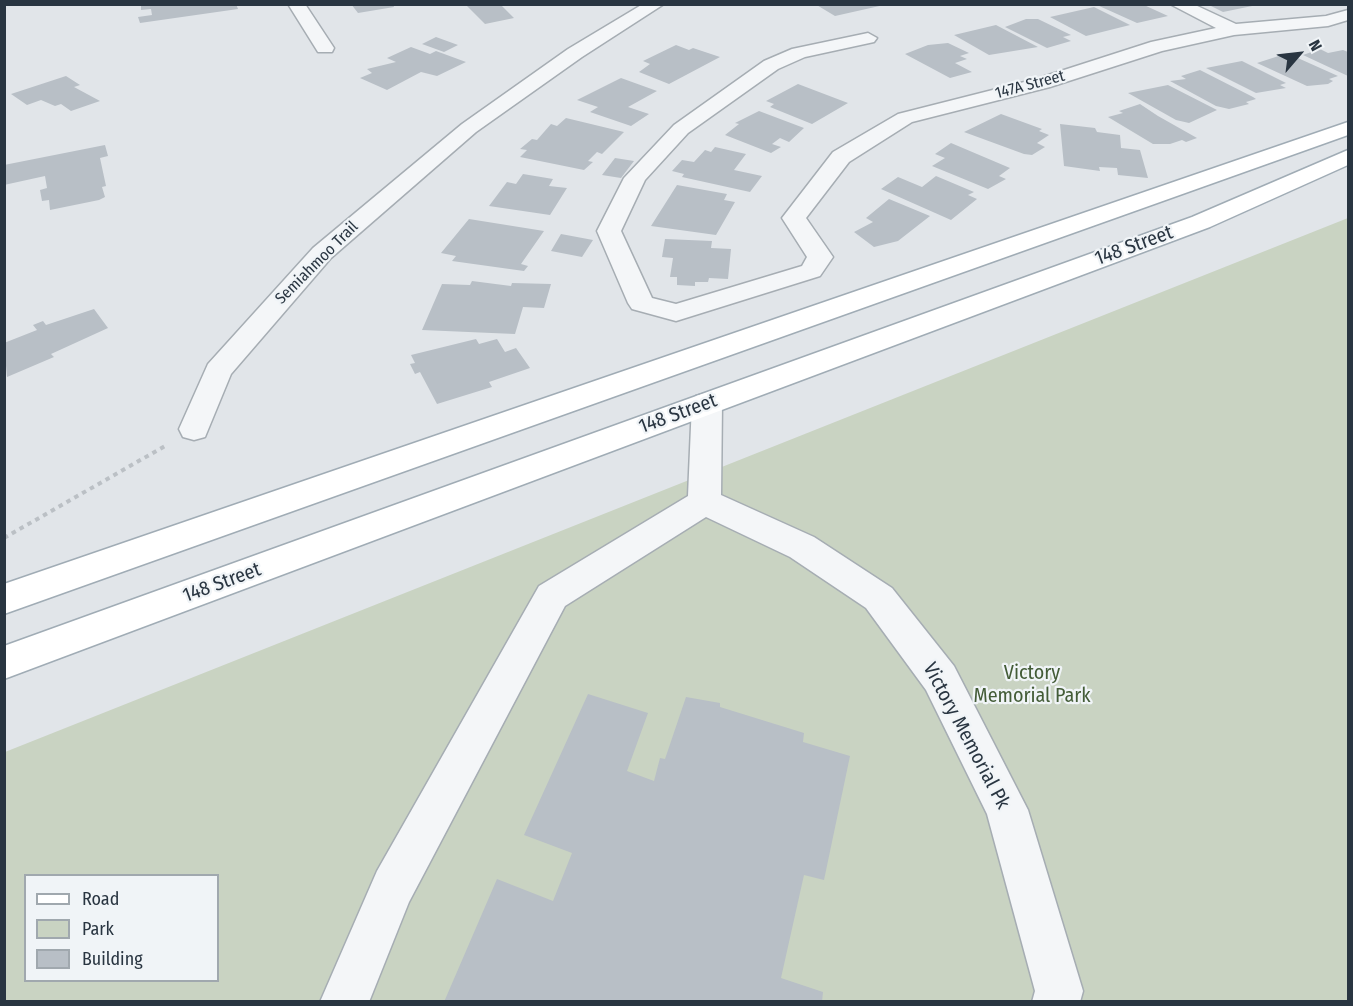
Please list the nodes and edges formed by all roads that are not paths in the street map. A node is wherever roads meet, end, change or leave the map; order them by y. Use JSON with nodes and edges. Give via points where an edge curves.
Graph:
{"nodes":[{"id":1,"x":296,"y":4,"type":"edge"},
{"id":2,"x":656,"y":4,"type":"edge"},
{"id":3,"x":1178,"y":4,"type":"edge"},
{"id":4,"x":1348,"y":15,"type":"edge"},
{"id":5,"x":1234,"y":30,"type":"junction"},
{"id":6,"x":868,"y":38,"type":"dead end"},
{"id":7,"x":325,"y":48,"type":"dead end"},
{"id":8,"x":1348,"y":128,"type":"edge"},
{"id":9,"x":1348,"y":157,"type":"edge"},
{"id":10,"x":708,"y":403,"type":"junction"},
{"id":11,"x":194,"y":429,"type":"road end"},
{"id":12,"x":704,"y":502,"type":"junction"},
{"id":13,"x":4,"y":599,"type":"edge"},
{"id":14,"x":4,"y":663,"type":"edge"},
{"id":15,"x":1060,"y":998,"type":"edge"},
{"id":16,"x":344,"y":1002,"type":"edge"}],
"edges":[{"from":1,"to":7,"type":"street"},
{"from":2,"to":11,"type":"street","name":"Semiahmoo Trail","via":[[575,53],[469,128],[322,254],[218,370]]},
{"from":3,"to":5,"type":"street"},
{"from":4,"to":5,"type":"street","name":"147A Street","via":[[1328,21]]},
{"from":5,"to":6,"type":"street","name":"147A Street","via":[[1158,46],[1043,83],[905,118],[841,157],[794,218],[820,257],[811,271],[676,313],[641,303],[609,231],[635,178],[681,129],[771,65],[799,53]]},
{"from":8,"to":13,"type":"main road","name":"148 Street"},
{"from":9,"to":10,"type":"main road","name":"148 Street","via":[[1201,222]]},
{"from":10,"to":12,"type":"street"},
{"from":10,"to":14,"type":"main road","name":"148 Street"},
{"from":12,"to":15,"type":"street","name":"Victory Memorial Pk","via":[[802,548],[879,598],[940,678],[1007,810]]},
{"from":12,"to":16,"type":"street","via":[[552,596],[393,887]]}]}
